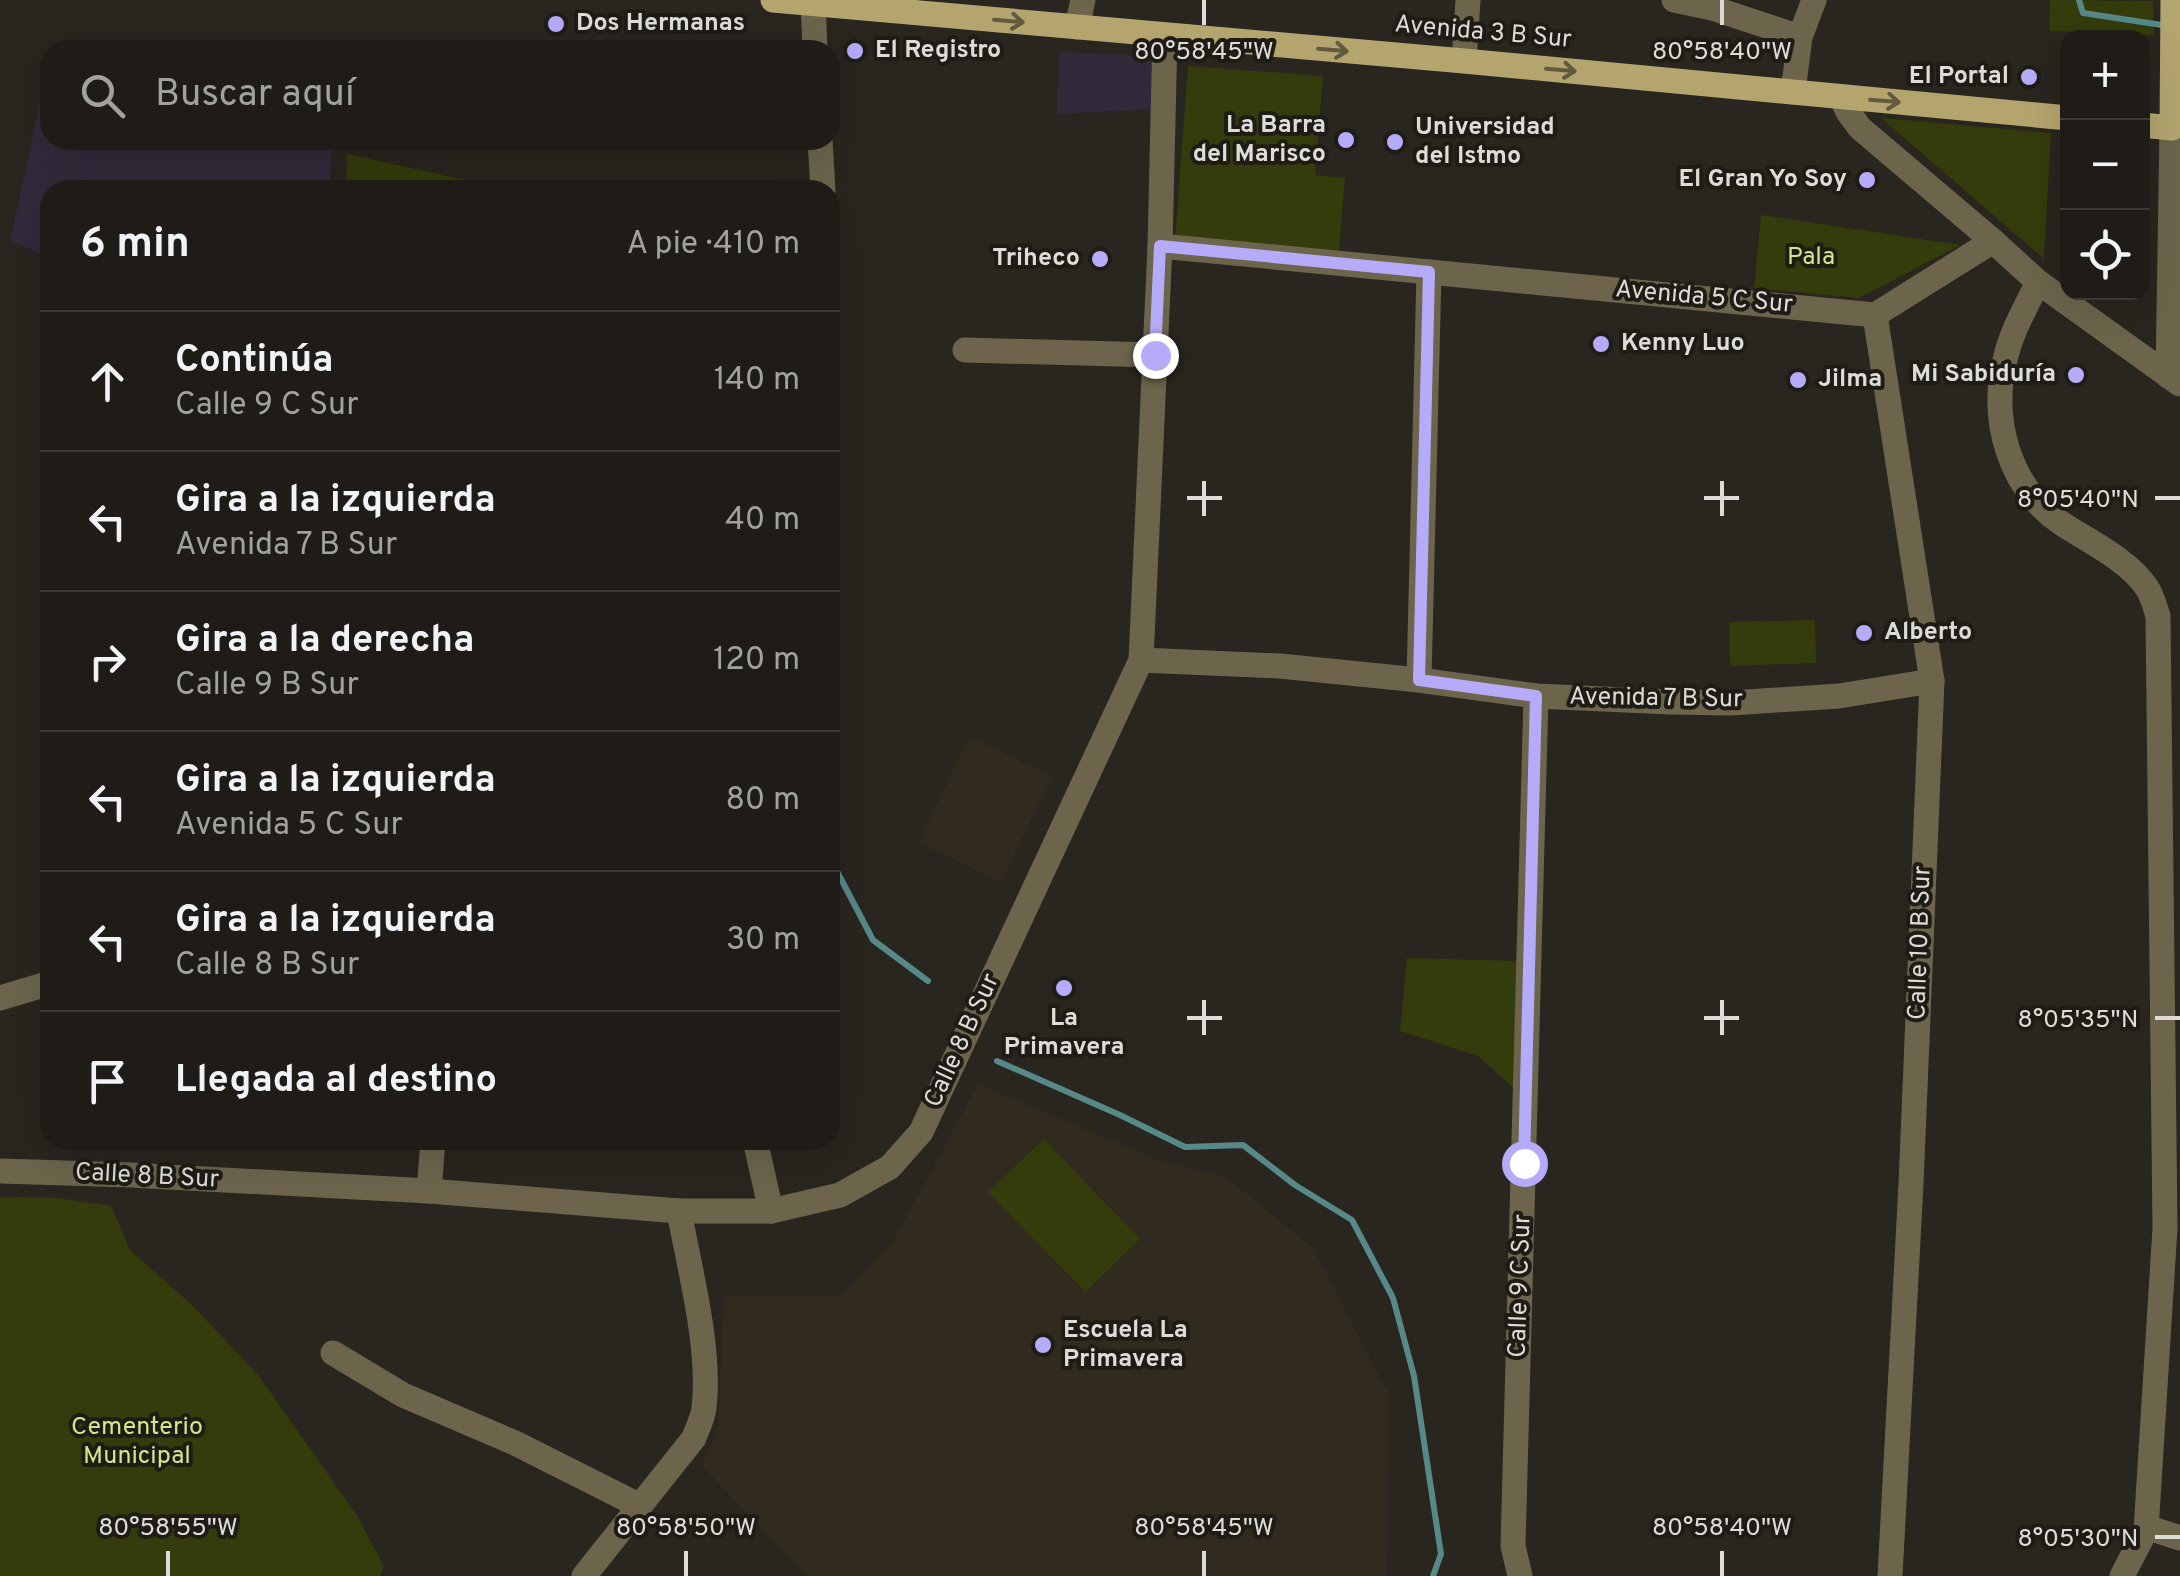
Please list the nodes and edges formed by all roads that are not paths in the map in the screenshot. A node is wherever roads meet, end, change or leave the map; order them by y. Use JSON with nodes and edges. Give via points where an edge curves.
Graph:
{"nodes":[{"id":1,"x":772,"y":0,"type":"edge"},
{"id":2,"x":1083,"y":0,"type":"edge"},
{"id":3,"x":1468,"y":0,"type":"edge"},
{"id":4,"x":1674,"y":0,"type":"edge"},
{"id":5,"x":1814,"y":0,"type":"edge"},
{"id":6,"x":2173,"y":0,"type":"edge"},
{"id":7,"x":813,"y":2,"type":"edge"},
{"id":8,"x":1077,"y":27,"type":"junction"},
{"id":9,"x":1165,"y":34,"type":"junction"},
{"id":10,"x":1800,"y":37,"type":"junction"},
{"id":11,"x":815,"y":40,"type":"edge"},
{"id":12,"x":1464,"y":61,"type":"junction"},
{"id":13,"x":2172,"y":85,"type":"junction"},
{"id":14,"x":1792,"y":92,"type":"junction"},
{"id":15,"x":1841,"y":97,"type":"junction"},
{"id":16,"x":2150,"y":109,"type":"edge"},
{"id":17,"x":2060,"y":117,"type":"edge"},
{"id":18,"x":2150,"y":126,"type":"edge"},
{"id":19,"x":2176,"y":128,"type":"edge"},
{"id":20,"x":821,"y":150,"type":"edge"},
{"id":21,"x":822,"y":180,"type":"edge"},
{"id":22,"x":1993,"y":241,"type":"junction"},
{"id":23,"x":1160,"y":246,"type":"junction"},
{"id":24,"x":1429,"y":272,"type":"junction"},
{"id":25,"x":2038,"y":282,"type":"junction"},
{"id":26,"x":1875,"y":315,"type":"junction"},
{"id":27,"x":965,"y":350,"type":"dead end"},
{"id":28,"x":1155,"y":355,"type":"junction"},
{"id":29,"x":2174,"y":380,"type":"edge"},
{"id":30,"x":1141,"y":660,"type":"junction"},
{"id":31,"x":1419,"y":680,"type":"junction"},
{"id":32,"x":1932,"y":681,"type":"junction"},
{"id":33,"x":1536,"y":696,"type":"junction"},
{"id":34,"x":40,"y":986,"type":"edge"},
{"id":35,"x":0,"y":998,"type":"edge"},
{"id":36,"x":432,"y":1150,"type":"edge"},
{"id":37,"x":757,"y":1150,"type":"edge"},
{"id":38,"x":0,"y":1171,"type":"edge"},
{"id":39,"x":429,"y":1191,"type":"junction"},
{"id":40,"x":771,"y":1211,"type":"junction"},
{"id":41,"x":679,"y":1212,"type":"junction"},
{"id":42,"x":334,"y":1352,"type":"dead end"},
{"id":43,"x":640,"y":1506,"type":"junction"},
{"id":44,"x":2146,"y":1527,"type":"junction"},
{"id":45,"x":2180,"y":1538,"type":"edge"},
{"id":46,"x":588,"y":1574,"type":"edge"},
{"id":47,"x":1520,"y":1576,"type":"edge"},
{"id":48,"x":1890,"y":1576,"type":"edge"},
{"id":49,"x":2122,"y":1576,"type":"edge"}],
"edges":[{"from":1,"to":7,"type":"main road","name":"Avenida 3 B Sur"},
{"from":2,"to":8,"type":"street"},
{"from":3,"to":12,"type":"street"},
{"from":4,"to":10,"type":"street"},
{"from":5,"to":10,"type":"street"},
{"from":6,"to":13,"type":"main road"},
{"from":7,"to":8,"type":"main road","name":"Avenida 3 B Sur","one_way":true},
{"from":7,"to":11,"type":"street"},
{"from":8,"to":9,"type":"main road","name":"Avenida 3 B Sur"},
{"from":9,"to":12,"type":"main road","name":"Avenida 3 B Sur","one_way":true},
{"from":9,"to":23,"type":"street","name":"Calle 8 B Sur"},
{"from":10,"to":14,"type":"street"},
{"from":12,"to":14,"type":"main road","name":"Avenida 3 B Sur","one_way":true},
{"from":13,"to":16,"type":"main road"},
{"from":13,"to":19,"type":"main road"},
{"from":14,"to":15,"type":"main road","name":"Avenida 3 B Sur"},
{"from":15,"to":17,"type":"main road","name":"Avenida 3 B Sur","one_way":true},
{"from":15,"to":22,"type":"street","via":[[1860,128]]},
{"from":18,"to":19,"type":"main road"},
{"from":19,"to":29,"type":"street"},
{"from":20,"to":21,"type":"street"},
{"from":22,"to":25,"type":"street"},
{"from":22,"to":26,"type":"street"},
{"from":23,"to":24,"type":"street","name":"Avenida 5 C Sur"},
{"from":23,"to":28,"type":"street","name":"Calle 8 B Sur"},
{"from":24,"to":26,"type":"street","name":"Avenida 5 C Sur"},
{"from":24,"to":31,"type":"street"},
{"from":25,"to":29,"type":"street"},
{"from":25,"to":44,"type":"street","via":[[2000,382],[2012,464],[2046,512],[2148,588],[2158,616],[2166,1228]]},
{"from":26,"to":32,"type":"street","name":"Calle 10 B Sur"},
{"from":27,"to":28,"type":"street"},
{"from":28,"to":30,"type":"street","name":"Calle 8 B Sur"},
{"from":30,"to":31,"type":"street","name":"Avenida 7 B Sur"},
{"from":30,"to":40,"type":"street","name":"Calle 8 B Sur","via":[[920,1132],[890,1166],[840,1196]]},
{"from":31,"to":33,"type":"street","name":"Avenida 7 B Sur"},
{"from":32,"to":33,"type":"street","name":"Avenida 7 B Sur","via":[[1731,703]]},
{"from":32,"to":48,"type":"street","name":"Calle 10 B Sur"},
{"from":33,"to":47,"type":"street","name":"Calle 9 C Sur","via":[[1513,1546]]},
{"from":34,"to":35,"type":"street"},
{"from":36,"to":39,"type":"street"},
{"from":37,"to":40,"type":"street"},
{"from":38,"to":39,"type":"street","name":"Calle 8 B Sur"},
{"from":39,"to":41,"type":"street","name":"Calle 8 B Sur"},
{"from":40,"to":41,"type":"street","name":"Calle 8 B Sur"},
{"from":41,"to":43,"type":"street","via":[[698,1312],[704,1411],[694,1438]]},
{"from":42,"to":43,"type":"street","via":[[404,1395]]},
{"from":43,"to":46,"type":"street"},
{"from":44,"to":45,"type":"street"},
{"from":44,"to":49,"type":"street"}]}
